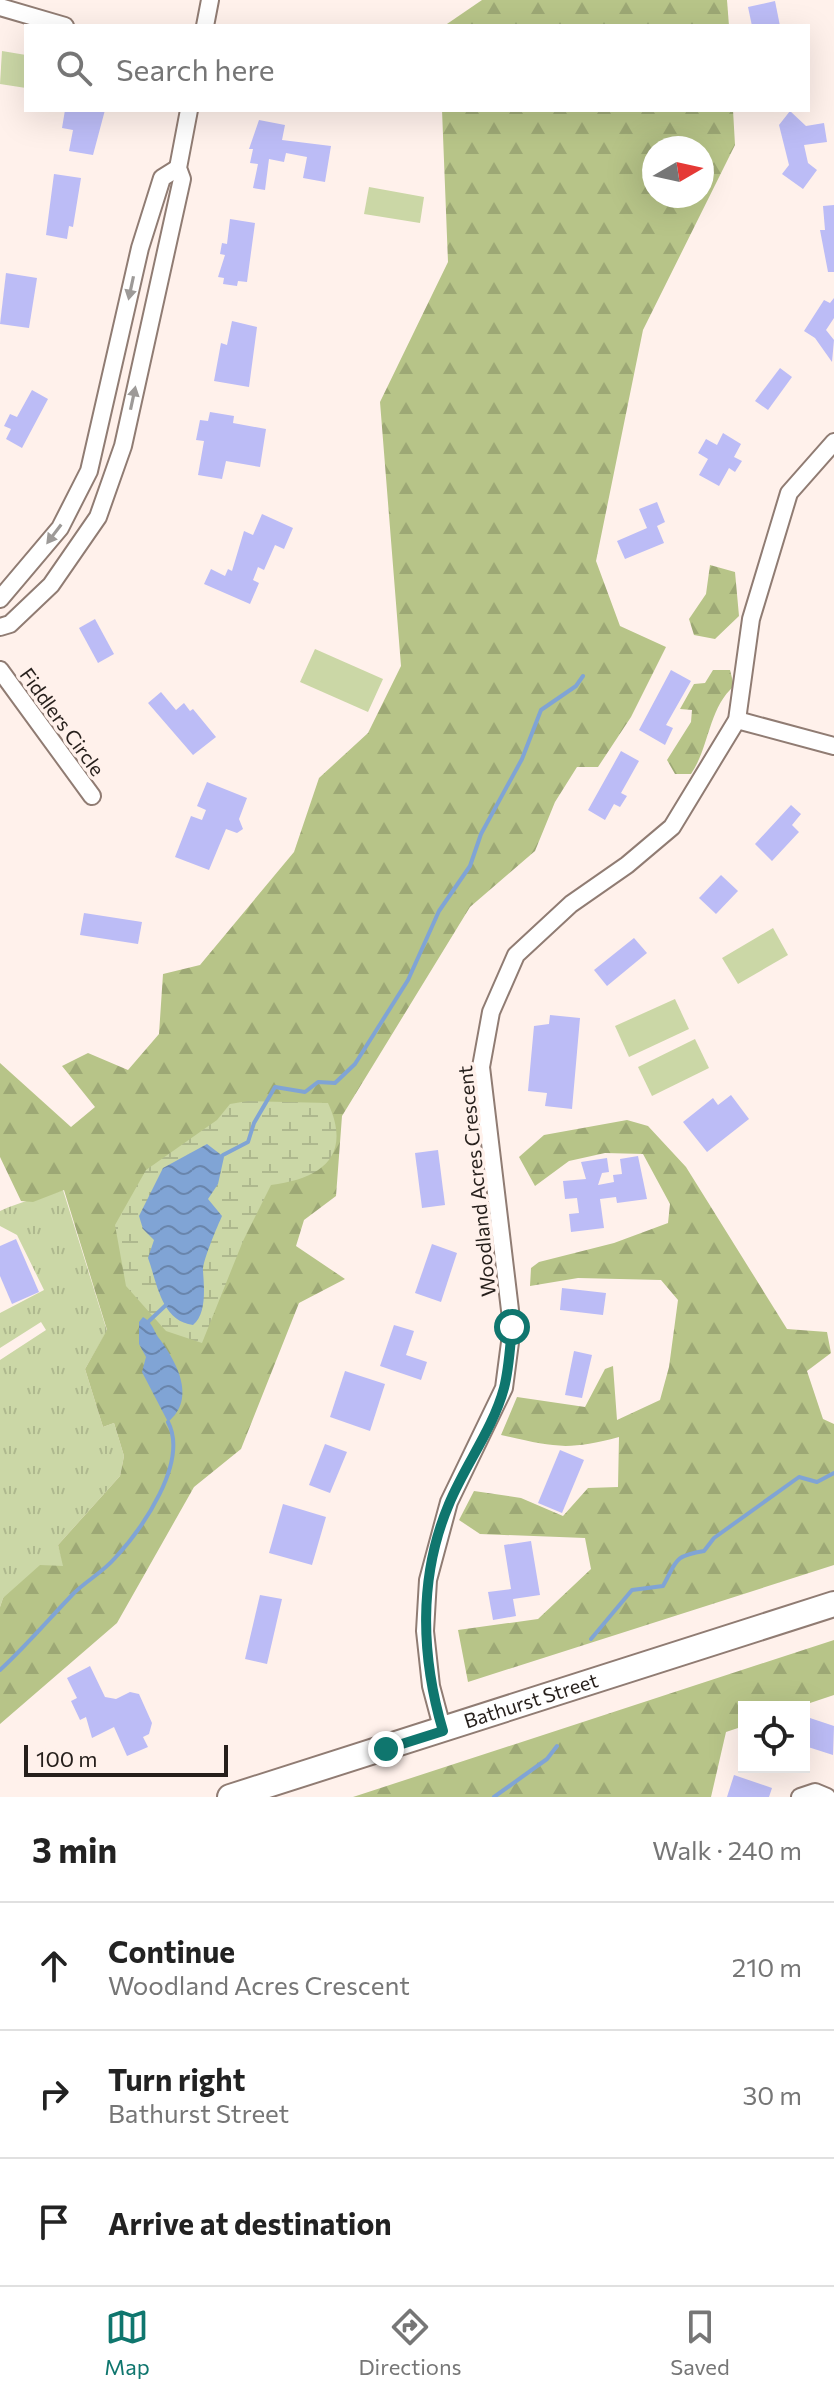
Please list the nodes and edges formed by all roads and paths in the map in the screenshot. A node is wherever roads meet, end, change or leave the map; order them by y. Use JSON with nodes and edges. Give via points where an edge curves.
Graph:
{"nodes":[{"id":1,"x":210,"y":0,"type":"edge"},
{"id":2,"x":0,"y":7,"type":"edge"},
{"id":3,"x":58,"y":24,"type":"edge"},
{"id":4,"x":205,"y":24,"type":"edge"},
{"id":5,"x":189,"y":112,"type":"edge"},
{"id":6,"x":178,"y":168,"type":"junction"},
{"id":7,"x":140,"y":248,"type":"junction"},
{"id":8,"x":163,"y":255,"type":"junction"},
{"id":9,"x":99,"y":438,"type":"junction"},
{"id":10,"x":834,"y":442,"type":"edge"},
{"id":11,"x":123,"y":446,"type":"junction"},
{"id":12,"x":0,"y":599,"type":"edge"},
{"id":13,"x":0,"y":627,"type":"edge"},
{"id":14,"x":0,"y":670,"type":"edge"},
{"id":15,"x":737,"y":720,"type":"junction"},
{"id":16,"x":834,"y":746,"type":"edge"},
{"id":17,"x":92,"y":796,"type":"dead end"},
{"id":18,"x":834,"y":1604,"type":"edge"},
{"id":19,"x":443,"y":1731,"type":"junction"},
{"id":20,"x":230,"y":1797,"type":"edge"},
{"id":21,"x":800,"y":1797,"type":"edge"},
{"id":22,"x":827,"y":1797,"type":"edge"}],
"edges":[{"from":1,"to":4,"type":"street"},
{"from":2,"to":3,"type":"street"},
{"from":5,"to":6,"type":"street"},
{"from":6,"to":7,"type":"street","via":[[162,178]]},
{"from":6,"to":8,"type":"street","via":[[182,179]]},
{"from":7,"to":8,"type":"street"},
{"from":7,"to":9,"type":"street","one_way":true},
{"from":11,"to":8,"type":"street","one_way":true},
{"from":9,"to":11,"type":"street"},
{"from":9,"to":12,"type":"street","one_way":true,"via":[[60,528]]},
{"from":10,"to":15,"type":"street","name":"Woodland Acres Crescent","via":[[789,493],[751,619]]},
{"from":11,"to":13,"type":"street","via":[[98,517],[76,552],[51,585],[10,624]]},
{"from":14,"to":17,"type":"street","name":"Fiddlers Circle"},
{"from":15,"to":16,"type":"street"},
{"from":15,"to":19,"type":"street","name":"Woodland Acres Crescent","via":[[672,827],[571,904],[516,955],[491,1012],[481,1067],[512,1327],[504,1388],[449,1502],[428,1580],[425,1631]]},
{"from":18,"to":19,"type":"main road","name":"Bathurst Street"},
{"from":19,"to":20,"type":"main road","name":"Bathurst Street"},
{"from":21,"to":22,"type":"street","via":[[815,1792]]}]}
